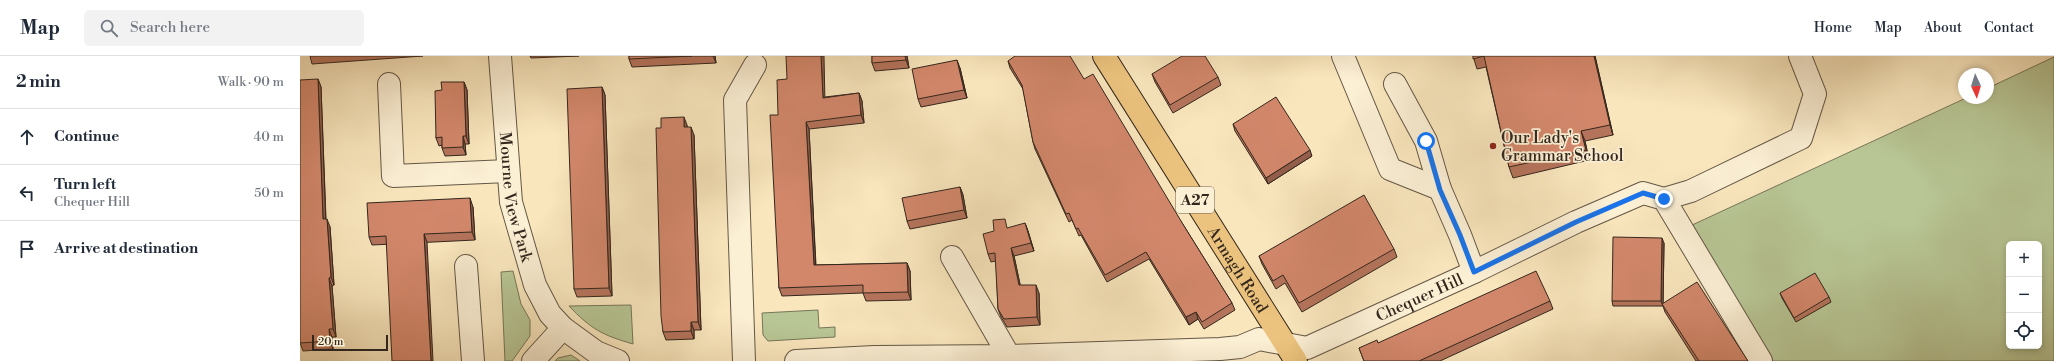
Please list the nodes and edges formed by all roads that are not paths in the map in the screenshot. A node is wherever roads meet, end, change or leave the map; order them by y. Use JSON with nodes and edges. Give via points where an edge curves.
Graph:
{"nodes":[{"id":1,"x":500,"y":56,"type":"edge"},
{"id":2,"x":1104,"y":56,"type":"edge"},
{"id":3,"x":1343,"y":56,"type":"edge"},
{"id":4,"x":1800,"y":56,"type":"edge"},
{"id":5,"x":755,"y":65,"type":"dead end"},
{"id":6,"x":389,"y":84,"type":"dead end"},
{"id":7,"x":1395,"y":84,"type":"dead end"},
{"id":8,"x":508,"y":171,"type":"junction"},
{"id":9,"x":1440,"y":190,"type":"junction"},
{"id":10,"x":1664,"y":199,"type":"junction"},
{"id":11,"x":952,"y":257,"type":"dead end"},
{"id":12,"x":466,"y":266,"type":"dead end"},
{"id":13,"x":1474,"y":272,"type":"junction"},
{"id":14,"x":563,"y":328,"type":"junction"},
{"id":15,"x":1290,"y":352,"type":"edge"},
{"id":16,"x":1016,"y":358,"type":"edge"},
{"id":17,"x":874,"y":359,"type":"edge"},
{"id":18,"x":473,"y":361,"type":"edge"},
{"id":19,"x":533,"y":361,"type":"edge"},
{"id":20,"x":618,"y":361,"type":"edge"},
{"id":21,"x":744,"y":361,"type":"edge"},
{"id":22,"x":796,"y":361,"type":"edge"},
{"id":23,"x":1761,"y":361,"type":"edge"}],
"edges":[{"from":1,"to":8,"type":"street","name":"Mourne View Park"},
{"from":2,"to":15,"type":"main road","name":"Armagh Road","number":"A27"},
{"from":3,"to":9,"type":"street","via":[[1390,169]]},
{"from":4,"to":10,"type":"street","via":[[1815,94],[1801,138],[1691,191]]},
{"from":5,"to":21,"type":"street","via":[[735,100]]},
{"from":6,"to":8,"type":"street","via":[[393,176]]},
{"from":7,"to":9,"type":"street","via":[[1426,141]]},
{"from":8,"to":14,"type":"street","name":"Mourne View Park","via":[[511,202],[535,285],[550,314]]},
{"from":9,"to":13,"type":"street"},
{"from":10,"to":13,"type":"street","name":"Chequer Hill","via":[[1643,193],[1576,222]]},
{"from":10,"to":23,"type":"street"},
{"from":11,"to":16,"type":"street"},
{"from":12,"to":18,"type":"street"},
{"from":13,"to":15,"type":"street","name":"Chequer Hill","via":[[1307,348]]},
{"from":14,"to":19,"type":"street"},
{"from":14,"to":20,"type":"street","name":"Mourne View Park","via":[[596,352]]},
{"from":15,"to":16,"type":"street","name":"Chequer Hill","via":[[1260,339],[1240,347],[1220,349]]},
{"from":16,"to":17,"type":"street","name":"Chequer Hill"},
{"from":17,"to":22,"type":"street"}]}
